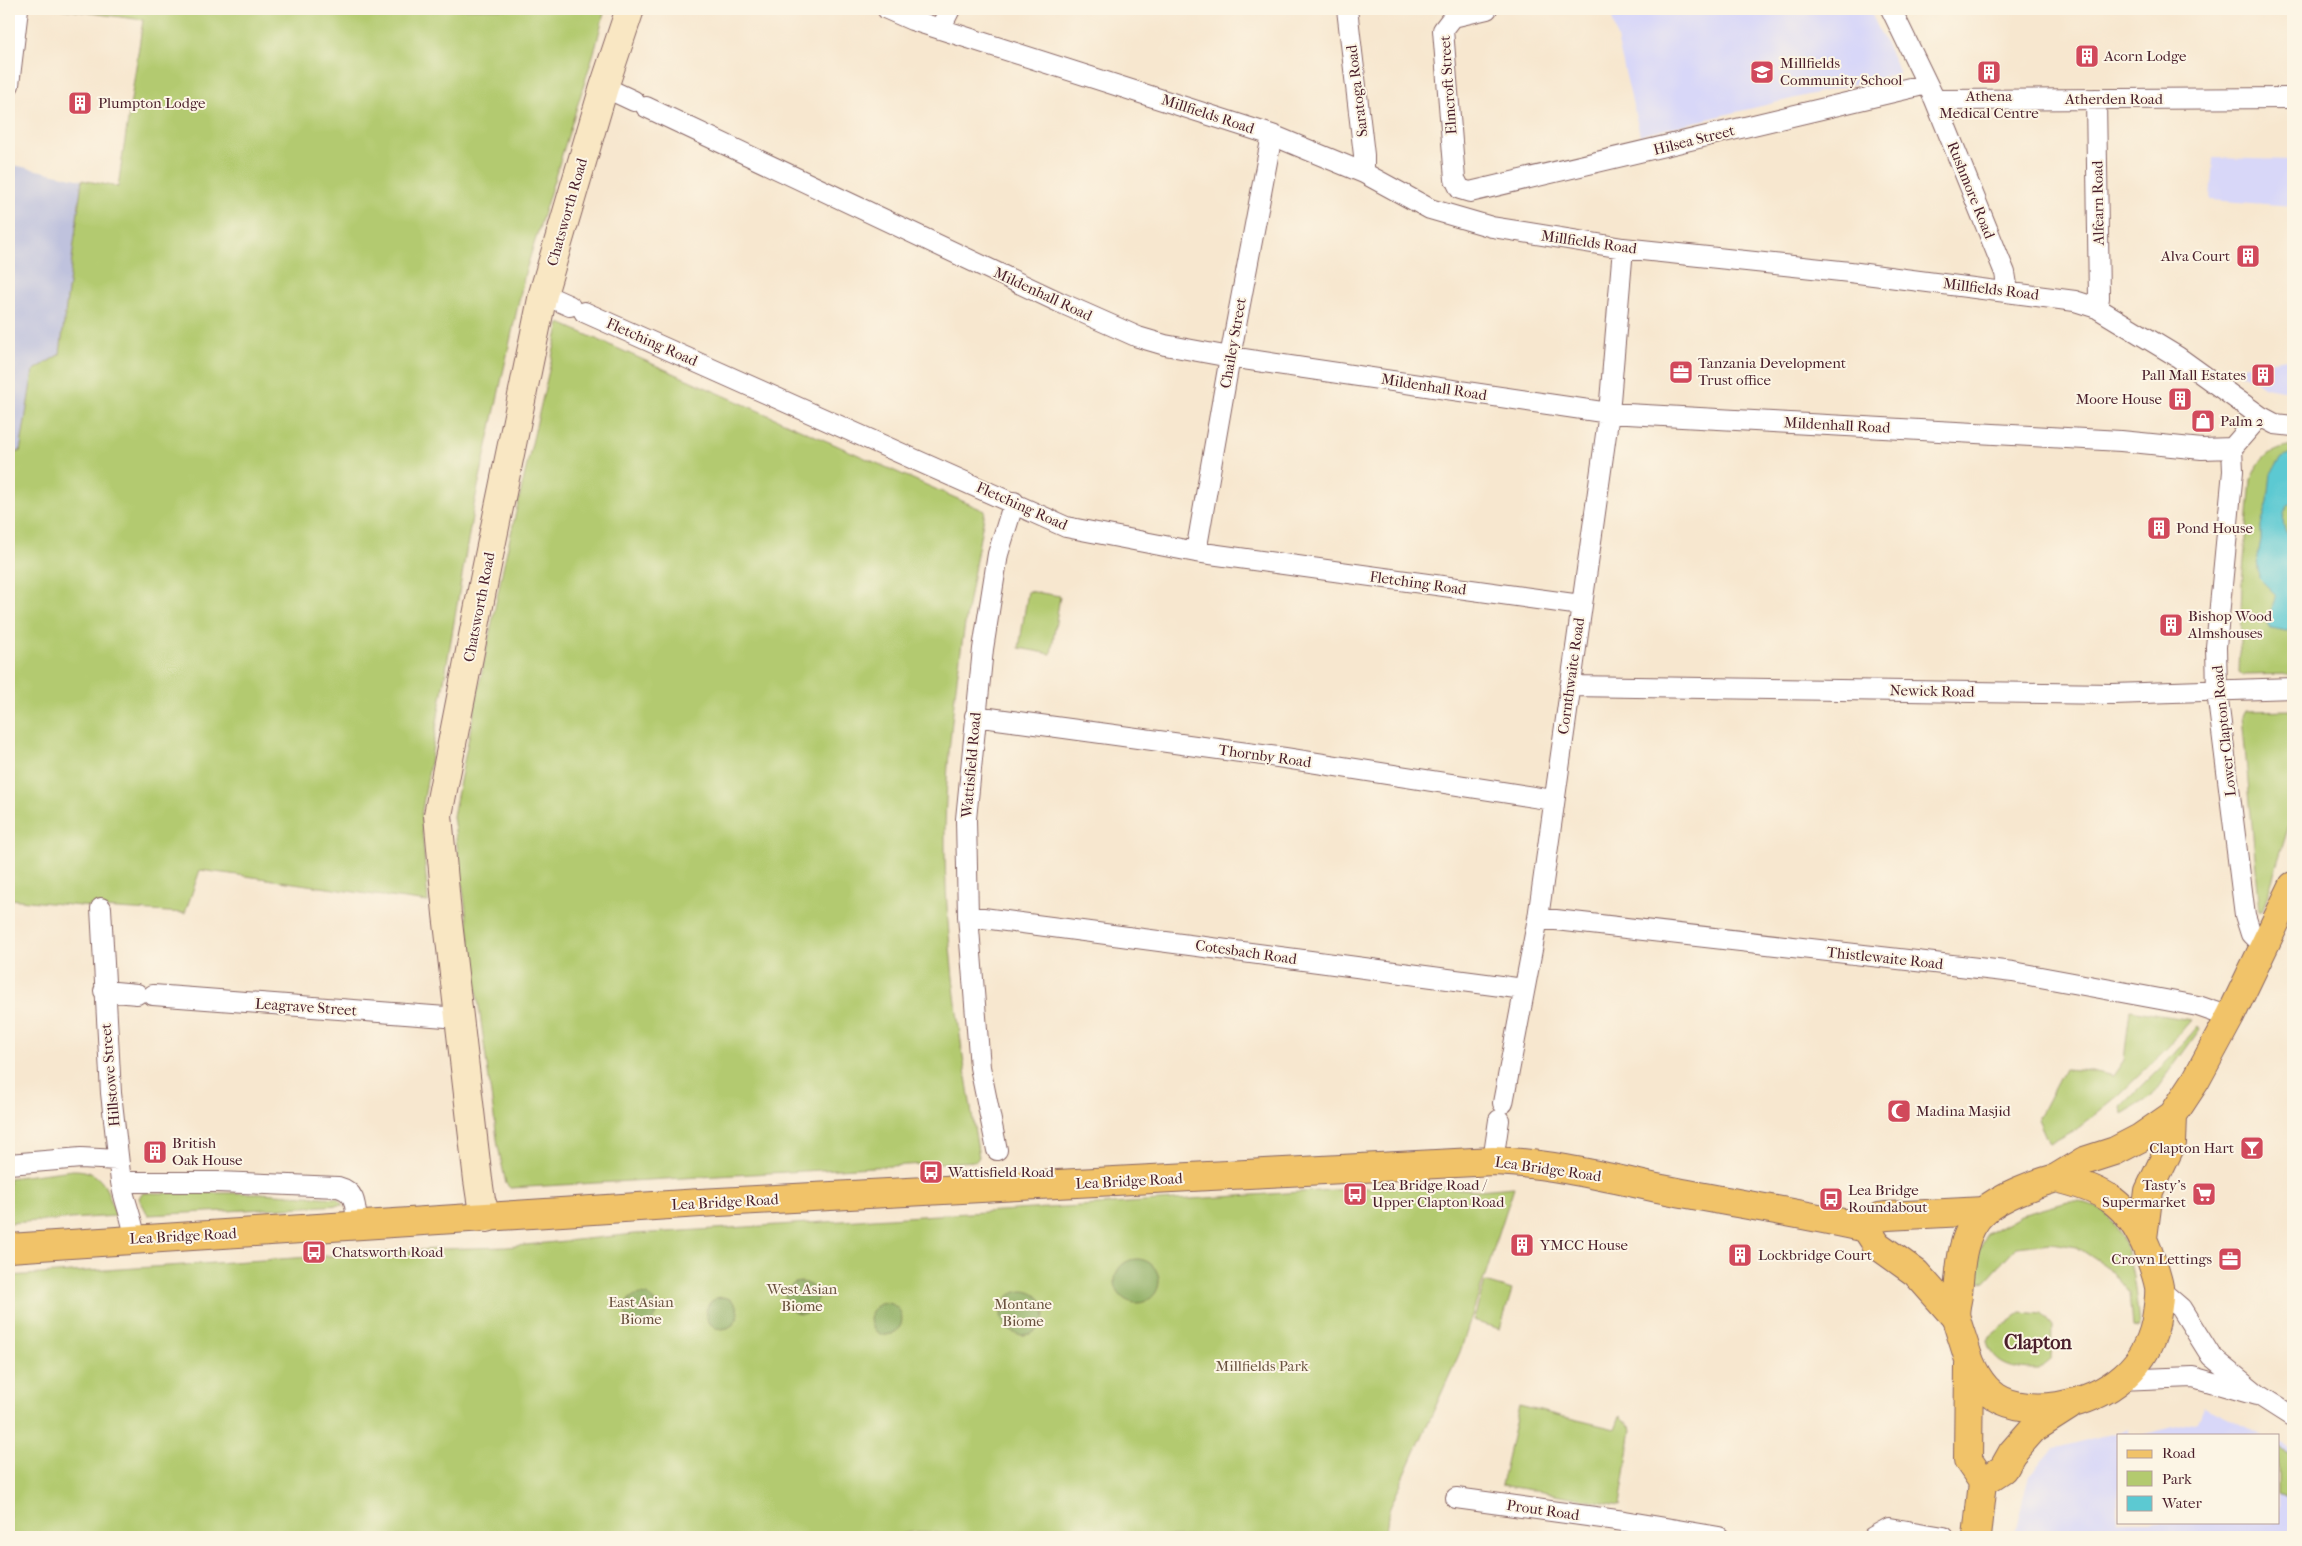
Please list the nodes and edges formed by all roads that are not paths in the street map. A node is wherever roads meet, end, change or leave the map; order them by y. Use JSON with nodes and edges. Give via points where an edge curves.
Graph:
{"nodes":[{"id":1,"x":18,"y":9,"type":"edge"},
{"id":2,"x":630,"y":9,"type":"edge"},
{"id":3,"x":887,"y":9,"type":"edge"},
{"id":4,"x":950,"y":9,"type":"edge"},
{"id":5,"x":1347,"y":9,"type":"edge"},
{"id":6,"x":1487,"y":9,"type":"edge"},
{"id":7,"x":1891,"y":9,"type":"edge"},
{"id":8,"x":940,"y":29,"type":"junction"},
{"id":9,"x":9,"y":86,"type":"edge"},
{"id":10,"x":604,"y":87,"type":"junction"},
{"id":11,"x":1931,"y":92,"type":"junction"},
{"id":12,"x":2293,"y":98,"type":"edge"},
{"id":13,"x":2096,"y":99,"type":"junction"},
{"id":14,"x":1272,"y":135,"type":"junction"},
{"id":15,"x":1364,"y":172,"type":"junction"},
{"id":16,"x":1460,"y":189,"type":"joint"},
{"id":17,"x":1623,"y":248,"type":"junction"},
{"id":18,"x":2008,"y":291,"type":"junction"},
{"id":19,"x":543,"y":294,"type":"junction"},
{"id":20,"x":2097,"y":308,"type":"junction"},
{"id":21,"x":1230,"y":356,"type":"junction"},
{"id":22,"x":1609,"y":413,"type":"junction"},
{"id":23,"x":2260,"y":416,"type":"junction"},
{"id":24,"x":2293,"y":426,"type":"edge"},
{"id":25,"x":2232,"y":448,"type":"junction"},
{"id":26,"x":1014,"y":502,"type":"junction"},
{"id":27,"x":1196,"y":552,"type":"junction"},
{"id":28,"x":1581,"y":605,"type":"junction"},
{"id":29,"x":1570,"y":686,"type":"junction"},
{"id":30,"x":2293,"y":688,"type":"edge"},
{"id":31,"x":2217,"y":692,"type":"junction"},
{"id":32,"x":975,"y":716,"type":"junction"},
{"id":33,"x":1553,"y":800,"type":"junction"},
{"id":34,"x":2293,"y":886,"type":"edge"},
{"id":35,"x":101,"y":908,"type":"dead end"},
{"id":36,"x":968,"y":916,"type":"junction"},
{"id":37,"x":1538,"y":918,"type":"junction"},
{"id":38,"x":2264,"y":948,"type":"junction"},
{"id":39,"x":1524,"y":989,"type":"junction"},
{"id":40,"x":104,"y":991,"type":"junction"},
{"id":41,"x":2230,"y":1017,"type":"junction"},
{"id":42,"x":459,"y":1018,"type":"junction"},
{"id":43,"x":2173,"y":1115,"type":"junction"},
{"id":44,"x":997,"y":1150,"type":"dead end"},
{"id":45,"x":118,"y":1160,"type":"junction"},
{"id":46,"x":1493,"y":1160,"type":"junction"},
{"id":47,"x":9,"y":1164,"type":"edge"},
{"id":48,"x":2056,"y":1178,"type":"junction"},
{"id":49,"x":121,"y":1182,"type":"junction"},
{"id":50,"x":1984,"y":1211,"type":"junction"},
{"id":51,"x":487,"y":1218,"type":"junction"},
{"id":52,"x":357,"y":1226,"type":"junction"},
{"id":53,"x":1866,"y":1228,"type":"junction"},
{"id":54,"x":2143,"y":1238,"type":"junction"},
{"id":55,"x":135,"y":1239,"type":"junction"},
{"id":56,"x":9,"y":1248,"type":"edge"},
{"id":57,"x":2160,"y":1289,"type":"junction"},
{"id":58,"x":1955,"y":1317,"type":"junction"},
{"id":59,"x":1969,"y":1364,"type":"junction"},
{"id":60,"x":2119,"y":1380,"type":"junction"},
{"id":61,"x":2260,"y":1396,"type":"junction"},
{"id":62,"x":2073,"y":1404,"type":"junction"},
{"id":63,"x":2293,"y":1417,"type":"edge"},
{"id":64,"x":1983,"y":1482,"type":"junction"},
{"id":65,"x":1456,"y":1498,"type":"dead end"},
{"id":66,"x":1683,"y":1535,"type":"edge"},
{"id":67,"x":1719,"y":1537,"type":"edge"},
{"id":68,"x":1874,"y":1537,"type":"edge"},
{"id":69,"x":1944,"y":1537,"type":"edge"},
{"id":70,"x":1977,"y":1537,"type":"edge"}],
"edges":[{"from":1,"to":9,"type":"street"},
{"from":2,"to":10,"type":"street","name":"Chatsworth Road"},
{"from":3,"to":8,"type":"street","name":"Millfields Road"},
{"from":4,"to":8,"type":"street"},
{"from":5,"to":15,"type":"street","name":"Saratoga Road"},
{"from":6,"to":16,"type":"street","name":"Elmcroft Street","via":[[1453,17],[1443,30],[1455,179]]},
{"from":7,"to":11,"type":"street","name":"Rushmore Road"},
{"from":8,"to":14,"type":"street","name":"Millfields Road"},
{"from":10,"to":19,"type":"street","name":"Chatsworth Road"},
{"from":10,"to":21,"type":"street","name":"Mildenhall Road","via":[[1138,337]]},
{"from":11,"to":13,"type":"street","name":"Atherden Road"},
{"from":11,"to":16,"type":"street","name":"Hilsea Street","via":[[1480,190]]},
{"from":11,"to":18,"type":"street","name":"Rushmore Road","via":[[2005,273]]},
{"from":12,"to":13,"type":"street","name":"Atherden Road"},
{"from":13,"to":20,"type":"street","name":"Alfearn Road"},
{"from":14,"to":15,"type":"street","name":"Millfields Road"},
{"from":14,"to":21,"type":"street","name":"Chailey Street"},
{"from":15,"to":17,"type":"street","name":"Millfields Road","via":[[1430,209],[1448,215],[1518,232]]},
{"from":17,"to":18,"type":"street","name":"Millfields Road"},
{"from":17,"to":22,"type":"street","name":"Cornthwaite Road"},
{"from":18,"to":20,"type":"street","name":"Millfields Road","via":[[2075,301]]},
{"from":19,"to":26,"type":"street","name":"Fletching Road"},
{"from":19,"to":42,"type":"street","name":"Chatsworth Road","via":[[438,815]]},
{"from":20,"to":23,"type":"street","name":"Millfields Road","via":[[2178,357]]},
{"from":21,"to":22,"type":"street","name":"Mildenhall Road"},
{"from":21,"to":27,"type":"street","name":"Chailey Street"},
{"from":22,"to":25,"type":"street","name":"Mildenhall Road","via":[[2121,441],[2202,449]]},
{"from":22,"to":28,"type":"street","name":"Cornthwaite Road"},
{"from":23,"to":24,"type":"street","name":"Millfields Road","via":[[2275,424]]},
{"from":23,"to":25,"type":"street"},
{"from":25,"to":31,"type":"street","name":"Lower Clapton Road","via":[[2233,471],[2216,647]]},
{"from":26,"to":27,"type":"street","name":"Fletching Road","via":[[1066,527]]},
{"from":26,"to":32,"type":"street","name":"Wattisfield Road","via":[[998,554]]},
{"from":27,"to":28,"type":"street","name":"Fletching Road"},
{"from":28,"to":29,"type":"street","name":"Cornthwaite Road"},
{"from":29,"to":31,"type":"street","name":"Newick Road","via":[[2113,694]]},
{"from":29,"to":33,"type":"street","name":"Cornthwaite Road"},
{"from":30,"to":31,"type":"street","name":"Newick Road"},
{"from":31,"to":38,"type":"street","name":"Lower Clapton Road","via":[[2245,915],[2251,934]]},
{"from":32,"to":33,"type":"street","name":"Thornby Road","via":[[1285,758]]},
{"from":32,"to":36,"type":"street","name":"Wattisfield Road","via":[[966,819]]},
{"from":33,"to":37,"type":"street","name":"Cornthwaite Road"},
{"from":34,"to":38,"type":"main road"},
{"from":35,"to":40,"type":"street","name":"Hillstowe Street"},
{"from":36,"to":39,"type":"street","name":"Cotesbach Road"},
{"from":36,"to":44,"type":"street","name":"Wattisfield Road","via":[[980,1067]]},
{"from":37,"to":39,"type":"street","name":"Cornthwaite Road"},
{"from":37,"to":41,"type":"street","name":"Thistlewaite Road","via":[[2012,972],[2198,1006]]},
{"from":38,"to":41,"type":"main road"},
{"from":39,"to":46,"type":"street","name":"Cornthwaite Road"},
{"from":40,"to":42,"type":"street","name":"Leagrave Street"},
{"from":40,"to":45,"type":"street","name":"Hillstowe Street"},
{"from":41,"to":43,"type":"main road"},
{"from":42,"to":51,"type":"street","name":"Chatsworth Road","via":[[480,1192]]},
{"from":43,"to":48,"type":"main road","via":[[2140,1138],[2115,1151],[2084,1161]]},
{"from":43,"to":54,"type":"main road","via":[[2172,1144],[2149,1191]]},
{"from":45,"to":47,"type":"street","via":[[81,1158]]},
{"from":45,"to":49,"type":"street","name":"Hillstowe Street"},
{"from":46,"to":51,"type":"main road","name":"Lea Bridge Road","via":[[700,1203]]},
{"from":46,"to":53,"type":"main road","name":"Lea Bridge Road","via":[[1514,1161]]},
{"from":48,"to":50,"type":"main road","via":[[2016,1193]]},
{"from":48,"to":54,"type":"main road","via":[[2102,1192],[2115,1202]]},
{"from":49,"to":52,"type":"street","via":[[217,1182],[338,1188],[348,1191],[354,1198]]},
{"from":49,"to":55,"type":"street","name":"Hillstowe Street","via":[[134,1223]]},
{"from":50,"to":53,"type":"main road","via":[[1879,1217]]},
{"from":50,"to":58,"type":"main road","via":[[1972,1226],[1964,1246]]},
{"from":51,"to":52,"type":"main road","name":"Lea Bridge Road"},
{"from":52,"to":55,"type":"main road","name":"Lea Bridge Road"},
{"from":53,"to":58,"type":"main road","via":[[1877,1244],[1916,1273]]},
{"from":54,"to":57,"type":"main road"},
{"from":55,"to":56,"type":"main road","name":"Lea Bridge Road"},
{"from":57,"to":60,"type":"main road","via":[[2156,1322],[2148,1348]]},
{"from":57,"to":61,"type":"street","via":[[2181,1308],[2211,1356]]},
{"from":58,"to":59,"type":"main road"},
{"from":59,"to":62,"type":"main road","via":[[1986,1388],[2008,1403],[2047,1408]]},
{"from":59,"to":64,"type":"main road","via":[[1968,1460]]},
{"from":60,"to":61,"type":"street","via":[[2193,1377]]},
{"from":60,"to":62,"type":"main road","via":[[2101,1393]]},
{"from":61,"to":63,"type":"street"},
{"from":62,"to":64,"type":"main road","via":[[2033,1429],[2015,1448],[2003,1469]]},
{"from":64,"to":70,"type":"main road"},
{"from":65,"to":66,"type":"street","name":"Prout Road","via":[[1624,1521]]},
{"from":66,"to":67,"type":"street","name":"Prout Road"},
{"from":68,"to":69,"type":"street","via":[[1889,1528]]}]}
